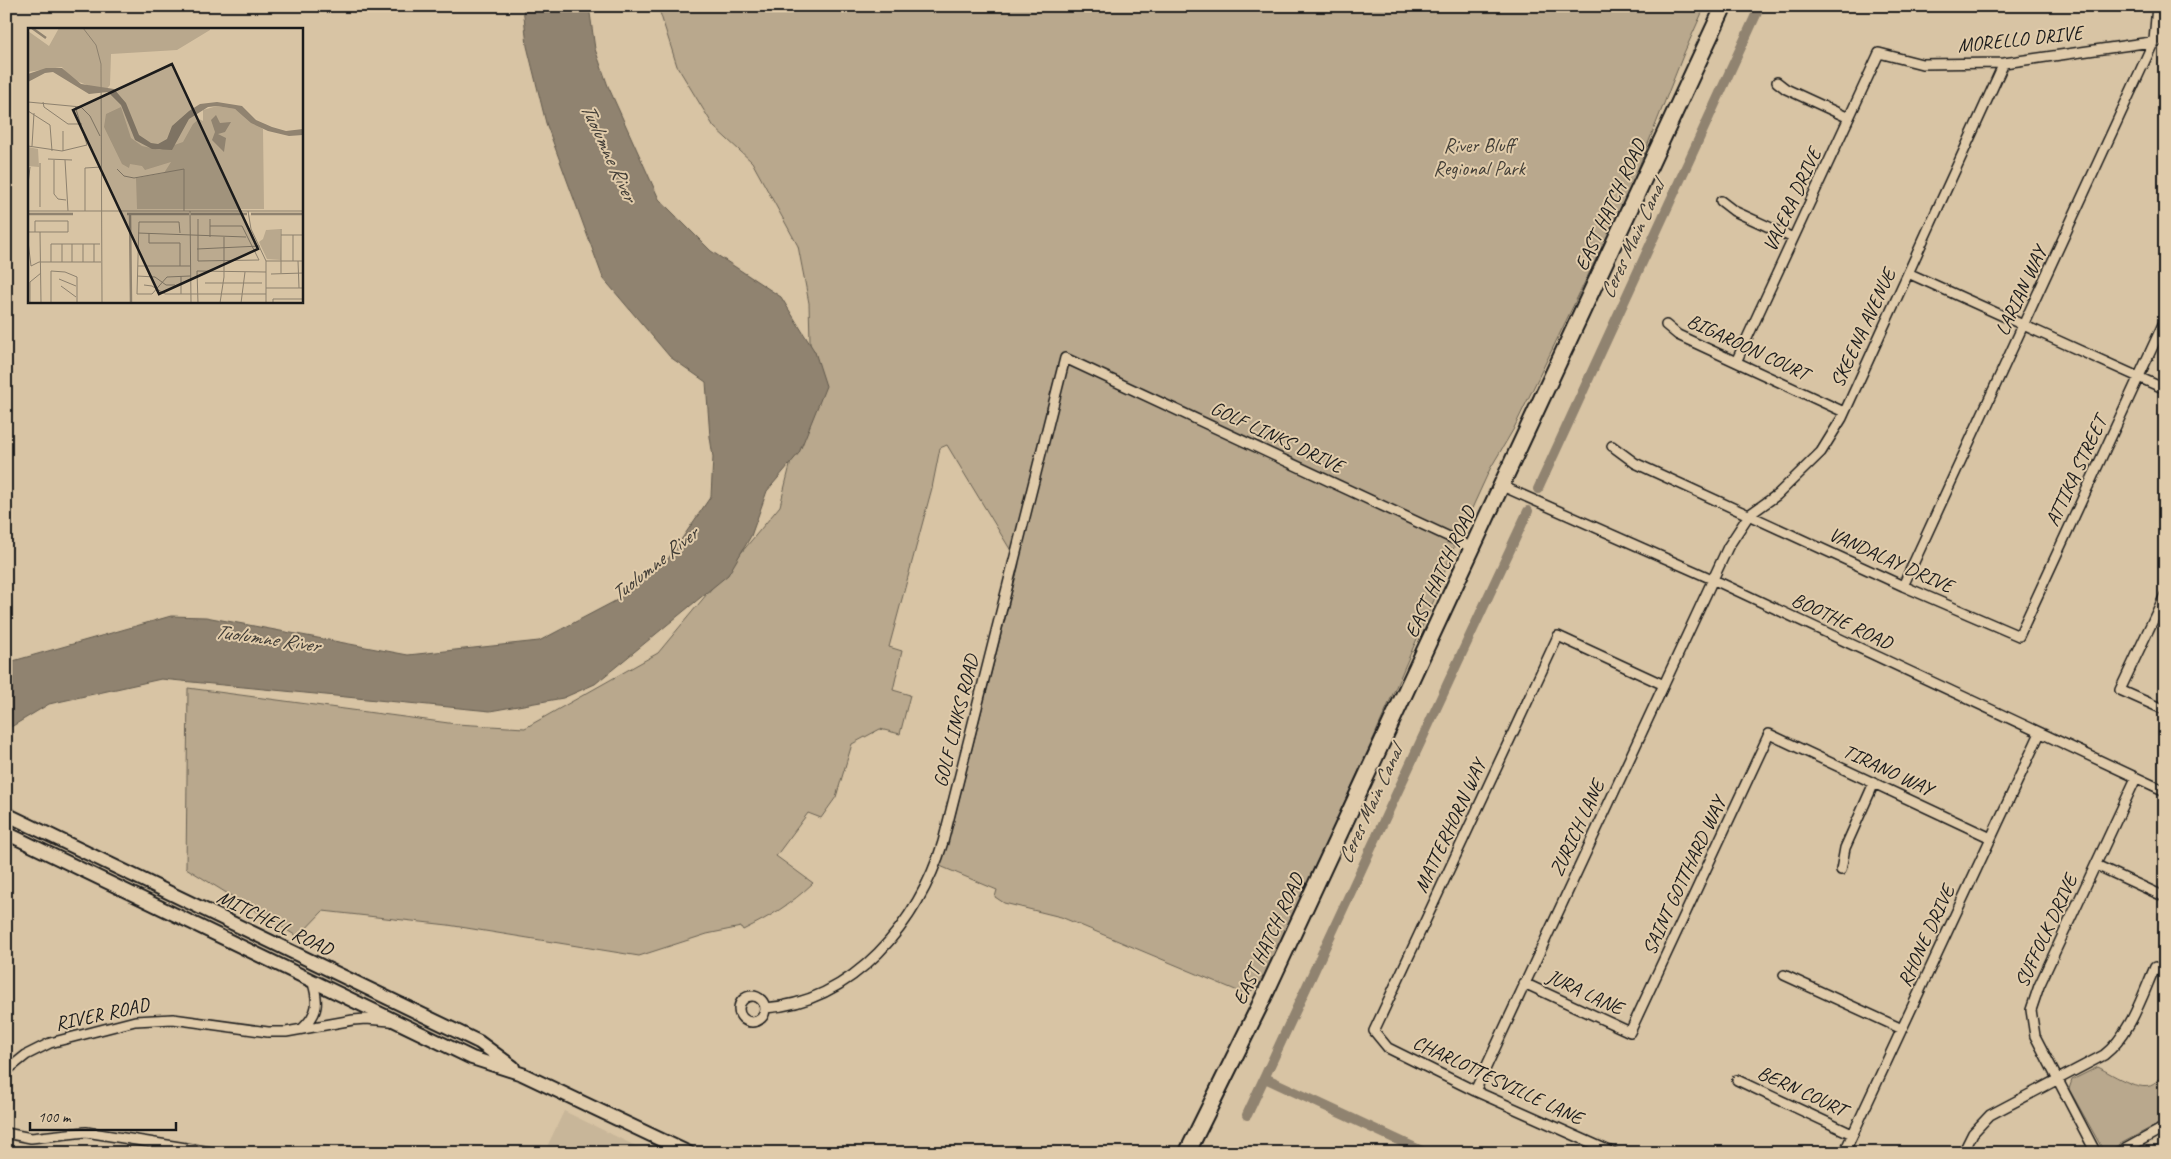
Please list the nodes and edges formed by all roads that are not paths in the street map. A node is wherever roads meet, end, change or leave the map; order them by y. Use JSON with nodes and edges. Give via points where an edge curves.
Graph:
{"nodes":[{"id":1,"x":1724,"y":6,"type":"edge"},
{"id":2,"x":2157,"y":6,"type":"edge"},
{"id":3,"x":2165,"y":40,"type":"edge"},
{"id":4,"x":2154,"y":41,"type":"junction"},
{"id":5,"x":1879,"y":53,"type":"joint"},
{"id":6,"x":2004,"y":63,"type":"junction"},
{"id":7,"x":1777,"y":82,"type":"dead end"},
{"id":8,"x":1849,"y":118,"type":"junction"},
{"id":9,"x":1721,"y":201,"type":"dead end"},
{"id":10,"x":1793,"y":238,"type":"junction"},
{"id":11,"x":1908,"y":273,"type":"junction"},
{"id":12,"x":2165,"y":320,"type":"edge"},
{"id":13,"x":1666,"y":325,"type":"dead end"},
{"id":14,"x":2024,"y":325,"type":"junction"},
{"id":15,"x":1065,"y":358,"type":"joint"},
{"id":16,"x":1736,"y":362,"type":"junction"},
{"id":17,"x":2138,"y":377,"type":"junction"},
{"id":18,"x":2165,"y":389,"type":"edge"},
{"id":19,"x":1844,"y":412,"type":"junction"},
{"id":20,"x":1612,"y":446,"type":"dead end"},
{"id":21,"x":1502,"y":486,"type":"junction"},
{"id":22,"x":1749,"y":515,"type":"junction"},
{"id":23,"x":1473,"y":548,"type":"junction"},
{"id":24,"x":1712,"y":579,"type":"junction"},
{"id":25,"x":1903,"y":586,"type":"junction"},
{"id":26,"x":2165,"y":594,"type":"edge"},
{"id":27,"x":2019,"y":636,"type":"joint"},
{"id":28,"x":1664,"y":685,"type":"junction"},
{"id":29,"x":2165,"y":710,"type":"edge"},
{"id":30,"x":2040,"y":733,"type":"junction"},
{"id":31,"x":1769,"y":734,"type":"joint"},
{"id":32,"x":2136,"y":778,"type":"junction"},
{"id":33,"x":1874,"y":783,"type":"junction"},
{"id":34,"x":2165,"y":791,"type":"edge"},
{"id":35,"x":6,"y":814,"type":"edge"},
{"id":36,"x":6,"y":833,"type":"edge"},
{"id":37,"x":1991,"y":838,"type":"junction"},
{"id":38,"x":2096,"y":864,"type":"junction"},
{"id":39,"x":1841,"y":870,"type":"dead end"},
{"id":40,"x":2165,"y":896,"type":"edge"},
{"id":41,"x":2155,"y":967,"type":"dead end"},
{"id":42,"x":1784,"y":975,"type":"dead end"},
{"id":43,"x":312,"y":980,"type":"junction"},
{"id":44,"x":1524,"y":982,"type":"junction"},
{"id":45,"x":765,"y":1008,"type":"dead end"},
{"id":46,"x":395,"y":1021,"type":"junction"},
{"id":47,"x":1902,"y":1029,"type":"junction"},
{"id":48,"x":302,"y":1030,"type":"junction"},
{"id":49,"x":1374,"y":1031,"type":"joint"},
{"id":50,"x":1630,"y":1032,"type":"joint"},
{"id":51,"x":6,"y":1071,"type":"edge"},
{"id":52,"x":522,"y":1074,"type":"junction"},
{"id":53,"x":1737,"y":1080,"type":"dead end"},
{"id":54,"x":2058,"y":1080,"type":"junction"},
{"id":55,"x":1475,"y":1091,"type":"junction"},
{"id":56,"x":2165,"y":1127,"type":"edge"},
{"id":57,"x":6,"y":1134,"type":"edge"},
{"id":58,"x":1852,"y":1134,"type":"junction"},
{"id":59,"x":175,"y":1149,"type":"edge"},
{"id":60,"x":682,"y":1151,"type":"edge"},
{"id":61,"x":217,"y":1153,"type":"edge"},
{"id":62,"x":1187,"y":1153,"type":"edge"},
{"id":63,"x":1614,"y":1153,"type":"edge"},
{"id":64,"x":1844,"y":1153,"type":"edge"},
{"id":65,"x":1963,"y":1153,"type":"edge"},
{"id":66,"x":2096,"y":1153,"type":"edge"},
{"id":67,"x":2118,"y":1153,"type":"edge"}],
"edges":[{"from":1,"to":21,"type":"main road","name":"EAST HATCH ROAD"},
{"from":2,"to":4,"type":"street","name":"LARIAN WAY"},
{"from":3,"to":4,"type":"street","name":"MORELLO DRIVE"},
{"from":4,"to":6,"type":"street","name":"MORELLO DRIVE"},
{"from":4,"to":14,"type":"street","name":"LARIAN WAY"},
{"from":5,"to":6,"type":"street","name":"MORELLO DRIVE","via":[[1922,64]]},
{"from":5,"to":8,"type":"street","name":"VALERA DRIVE"},
{"from":6,"to":11,"type":"street","name":"SKEENA AVENUE"},
{"from":7,"to":8,"type":"street"},
{"from":8,"to":10,"type":"street","name":"VALERA DRIVE"},
{"from":9,"to":10,"type":"street","via":[[1734,211]]},
{"from":10,"to":16,"type":"street","name":"VALERA DRIVE"},
{"from":11,"to":14,"type":"street"},
{"from":11,"to":19,"type":"street","name":"SKEENA AVENUE"},
{"from":12,"to":17,"type":"street","name":"ATTIKA STREET"},
{"from":13,"to":16,"type":"street","name":"BIGAROON COURT","via":[[1678,335]]},
{"from":14,"to":17,"type":"street"},
{"from":14,"to":25,"type":"street","name":"LARIAN WAY"},
{"from":15,"to":23,"type":"street","name":"GOLF LINKS DRIVE"},
{"from":15,"to":45,"type":"street","name":"GOLF LINKS ROAD","via":[[943,842],[930,879],[896,934],[862,967],[812,997]]},
{"from":16,"to":19,"type":"street","name":"BIGAROON COURT"},
{"from":17,"to":18,"type":"street"},
{"from":17,"to":27,"type":"street","name":"ATTIKA STREET"},
{"from":19,"to":22,"type":"street","name":"SKEENA AVENUE","via":[[1821,452],[1777,495]]},
{"from":20,"to":22,"type":"street","name":"VANDALAY DRIVE","via":[[1635,463]]},
{"from":21,"to":23,"type":"main road","name":"EAST HATCH ROAD"},
{"from":21,"to":24,"type":"street","name":"BOOTHE ROAD"},
{"from":22,"to":24,"type":"street","name":"SKEENA AVENUE"},
{"from":22,"to":25,"type":"street","name":"VANDALAY DRIVE"},
{"from":23,"to":62,"type":"main road","name":"EAST HATCH ROAD","via":[[1259,1008]]},
{"from":24,"to":28,"type":"street","name":"ZURICH LANE"},
{"from":24,"to":30,"type":"street","name":"BOOTHE ROAD"},
{"from":25,"to":27,"type":"street","name":"VANDALAY DRIVE"},
{"from":26,"to":29,"type":"street","via":[[2120,690]]},
{"from":28,"to":44,"type":"street","name":"ZURICH LANE"},
{"from":28,"to":49,"type":"street","name":"MATTERHORN WAY","via":[[1558,636]]},
{"from":30,"to":32,"type":"street","name":"BOOTHE ROAD"},
{"from":30,"to":37,"type":"street","name":"RHONE DRIVE"},
{"from":31,"to":33,"type":"street","name":"TIRANO WAY"},
{"from":31,"to":50,"type":"street","name":"SAINT GOTTHARD WAY"},
{"from":32,"to":34,"type":"street","name":"BOOTHE ROAD"},
{"from":32,"to":38,"type":"street","name":"SUFFOLK DRIVE"},
{"from":33,"to":37,"type":"street","name":"TIRANO WAY"},
{"from":33,"to":39,"type":"street","via":[[1844,848]]},
{"from":35,"to":52,"type":"main road","name":"MITCHELL ROAD","via":[[479,1042]]},
{"from":36,"to":43,"type":"main road","name":"MITCHELL ROAD"},
{"from":37,"to":47,"type":"street","name":"RHONE DRIVE"},
{"from":38,"to":40,"type":"street"},
{"from":38,"to":54,"type":"street","name":"SUFFOLK DRIVE","via":[[2032,1004],[2036,1036]]},
{"from":41,"to":54,"type":"street","via":[[2113,1048]]},
{"from":42,"to":47,"type":"street"},
{"from":43,"to":46,"type":"main road","name":"MITCHELL ROAD"},
{"from":43,"to":48,"type":"street","via":[[316,1011]]},
{"from":44,"to":50,"type":"street","name":"JURA LANE"},
{"from":44,"to":55,"type":"street","name":"ZURICH LANE"},
{"from":46,"to":48,"type":"street","name":"RIVER ROAD","via":[[366,1019]]},
{"from":46,"to":52,"type":"main road","name":"MITCHELL ROAD","via":[[472,1058]]},
{"from":47,"to":58,"type":"street","name":"RHONE DRIVE"},
{"from":48,"to":51,"type":"street","name":"RIVER ROAD","via":[[255,1032],[174,1019],[135,1021],[50,1043],[26,1055]]},
{"from":49,"to":55,"type":"street","name":"CHARLOTTESVILLE LANE","via":[[1388,1048]]},
{"from":52,"to":60,"type":"main road","name":"MITCHELL ROAD"},
{"from":53,"to":58,"type":"street","name":"BERN COURT"},
{"from":54,"to":65,"type":"street","via":[[1990,1115],[1973,1133]]},
{"from":54,"to":66,"type":"street","name":"SUFFOLK DRIVE"},
{"from":55,"to":63,"type":"street","name":"CHARLOTTESVILLE LANE"},
{"from":56,"to":67,"type":"street"},
{"from":57,"to":59,"type":"street","via":[[31,1138],[86,1132]]},
{"from":58,"to":64,"type":"street","name":"RHONE DRIVE"},
{"from":59,"to":61,"type":"street"}]}
